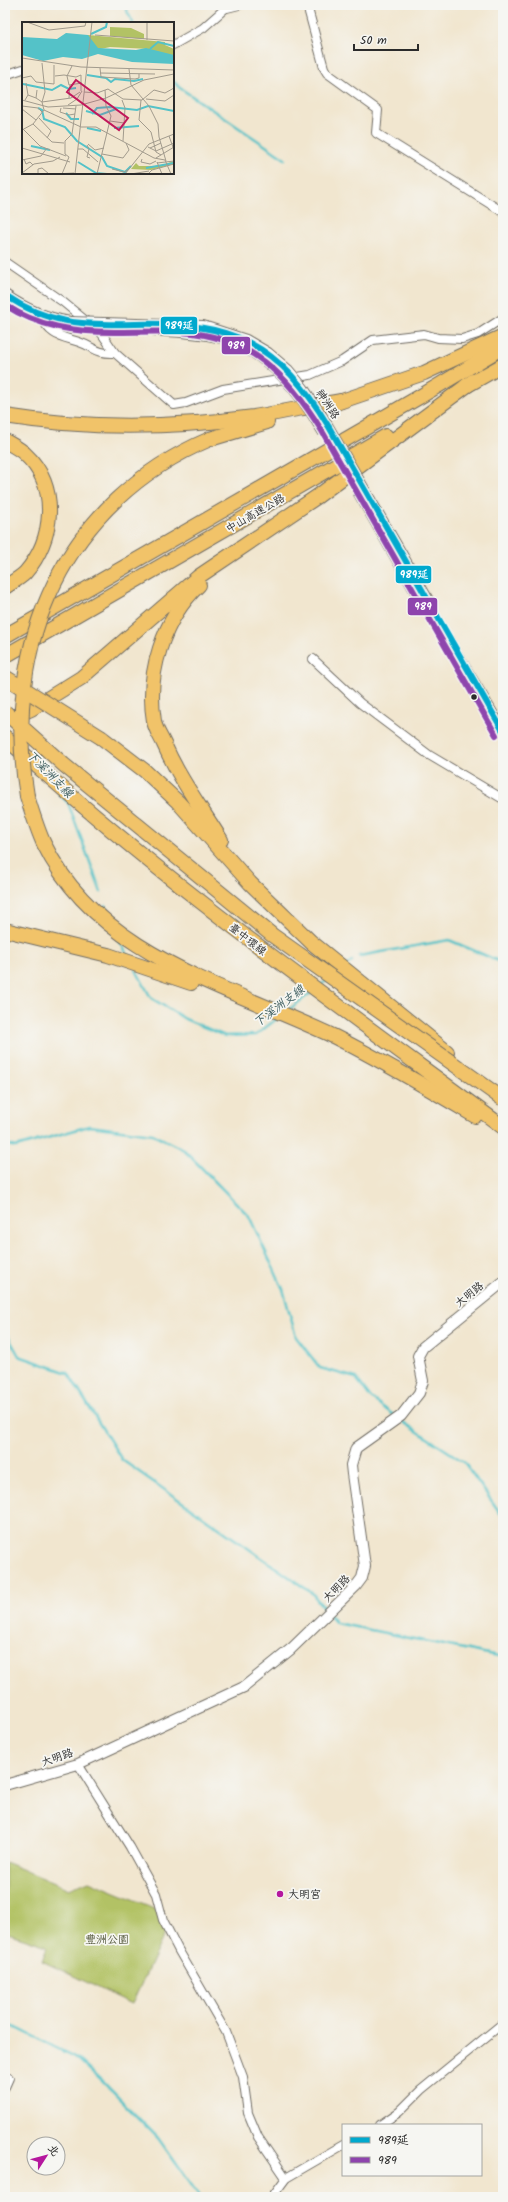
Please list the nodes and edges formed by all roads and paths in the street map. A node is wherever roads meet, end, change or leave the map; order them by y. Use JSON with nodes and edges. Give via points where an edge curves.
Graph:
{"nodes":[{"id":1,"x":239,"y":5,"type":"edge"},
{"id":2,"x":307,"y":5,"type":"edge"},
{"id":3,"x":228,"y":6,"type":"edge"},
{"id":4,"x":174,"y":44,"type":"edge"},
{"id":5,"x":22,"y":70,"type":"edge"},
{"id":6,"x":5,"y":74,"type":"edge"},
{"id":7,"x":503,"y":212,"type":"edge"},
{"id":8,"x":5,"y":262,"type":"edge"},
{"id":9,"x":5,"y":295,"type":"edge"},
{"id":10,"x":40,"y":315,"type":"junction"},
{"id":11,"x":503,"y":318,"type":"edge"},
{"id":12,"x":503,"y":336,"type":"edge"},
{"id":13,"x":503,"y":347,"type":"edge"},
{"id":14,"x":114,"y":353,"type":"junction"},
{"id":15,"x":503,"y":365,"type":"edge"},
{"id":16,"x":473,"y":381,"type":"junction"},
{"id":17,"x":341,"y":401,"type":"junction"},
{"id":18,"x":5,"y":416,"type":"edge"},
{"id":19,"x":5,"y":441,"type":"edge"},
{"id":20,"x":228,"y":558,"type":"junction"},
{"id":21,"x":5,"y":587,"type":"edge"},
{"id":22,"x":5,"y":636,"type":"edge"},
{"id":23,"x":5,"y":656,"type":"edge"},
{"id":24,"x":312,"y":659,"type":"dead end"},
{"id":25,"x":5,"y":677,"type":"edge"},
{"id":26,"x":5,"y":712,"type":"edge"},
{"id":27,"x":5,"y":720,"type":"edge"},
{"id":28,"x":503,"y":731,"type":"edge"},
{"id":29,"x":5,"y":737,"type":"edge"},
{"id":30,"x":503,"y":799,"type":"edge"},
{"id":31,"x":5,"y":930,"type":"edge"},
{"id":32,"x":311,"y":942,"type":"junction"},
{"id":33,"x":288,"y":1016,"type":"junction"},
{"id":34,"x":503,"y":1097,"type":"edge"},
{"id":35,"x":503,"y":1127,"type":"edge"},
{"id":36,"x":503,"y":1132,"type":"edge"},
{"id":37,"x":503,"y":1282,"type":"edge"},
{"id":38,"x":78,"y":1764,"type":"junction"},
{"id":39,"x":5,"y":1785,"type":"edge"},
{"id":40,"x":503,"y":2023,"type":"edge"},
{"id":41,"x":9,"y":2078,"type":"dead end"},
{"id":42,"x":5,"y":2087,"type":"edge"},
{"id":43,"x":381,"y":2124,"type":"edge"},
{"id":44,"x":342,"y":2146,"type":"edge"},
{"id":45,"x":286,"y":2178,"type":"junction"},
{"id":46,"x":272,"y":2197,"type":"edge"}],
"edges":[{"from":1,"to":3,"type":"street"},
{"from":2,"to":7,"type":"street","via":[[324,68],[327,73],[378,110],[376,133]]},
{"from":3,"to":4,"type":"street","via":[[213,16],[202,28]]},
{"from":5,"to":6,"type":"street"},
{"from":8,"to":14,"type":"street","via":[[63,302],[102,334]]},
{"from":9,"to":10,"type":"street","name":"神洲路"},
{"from":10,"to":14,"type":"street","via":[[58,336],[80,342],[98,352]]},
{"from":10,"to":28,"type":"street","name":"神洲路","bridge":true,"via":[[70,322],[203,326],[246,340],[268,353],[288,370],[323,418],[426,602]]},
{"from":11,"to":14,"type":"street","via":[[478,334],[462,339],[438,338],[424,334],[373,340],[342,361],[310,375],[223,389],[186,404],[174,405]]},
{"from":12,"to":17,"type":"highway","via":[[424,373]]},
{"from":13,"to":22,"type":"highway","name":"中山高速公路"},
{"from":15,"to":16,"type":"highway","name":"中山高速公路"},
{"from":16,"to":20,"type":"highway","via":[[318,496]]},
{"from":16,"to":23,"type":"highway","name":"中山高速公路","via":[[381,439]]},
{"from":17,"to":18,"type":"highway","via":[[254,417],[206,422],[97,424]]},
{"from":17,"to":33,"type":"highway","bridge":true,"via":[[210,439],[168,459],[127,489],[95,523],[48,594],[28,662],[21,732],[24,780],[29,803],[44,844],[70,884],[93,912],[148,952],[181,970]]},
{"from":19,"to":21,"type":"highway","via":[[25,454],[41,474],[49,497],[50,517],[45,538],[36,557],[24,574]]},
{"from":20,"to":27,"type":"highway","via":[[198,577],[81,678],[31,709]]},
{"from":20,"to":32,"type":"highway","via":[[195,589],[173,619],[160,646],[153,677],[154,722],[175,769],[225,845]]},
{"from":24,"to":30,"type":"street","via":[[360,703],[429,755]]},
{"from":25,"to":32,"type":"highway","bridge":true,"via":[[102,738],[146,772],[178,802],[250,883]]},
{"from":26,"to":34,"type":"highway","name":"臺中環線","bridge":true,"via":[[64,765],[272,935]]},
{"from":29,"to":35,"type":"highway","name":"臺中環線","via":[[48,778],[261,950]]},
{"from":31,"to":33,"type":"highway","via":[[108,955]]},
{"from":32,"to":34,"type":"highway"},
{"from":33,"to":36,"type":"highway","via":[[336,1038]]},
{"from":37,"to":38,"type":"street","name":"大明路","via":[[423,1347],[418,1356],[423,1381],[416,1399],[401,1416],[356,1448],[351,1470],[365,1566],[362,1578],[356,1586],[291,1649],[244,1687]]},
{"from":38,"to":39,"type":"street","name":"大明路"},
{"from":38,"to":45,"type":"street","via":[[156,1894],[163,1920],[226,2032],[243,2077],[248,2113],[258,2137]]},
{"from":40,"to":43,"type":"street"},
{"from":41,"to":42,"type":"street"},
{"from":44,"to":45,"type":"street"},
{"from":45,"to":46,"type":"street"}]}
